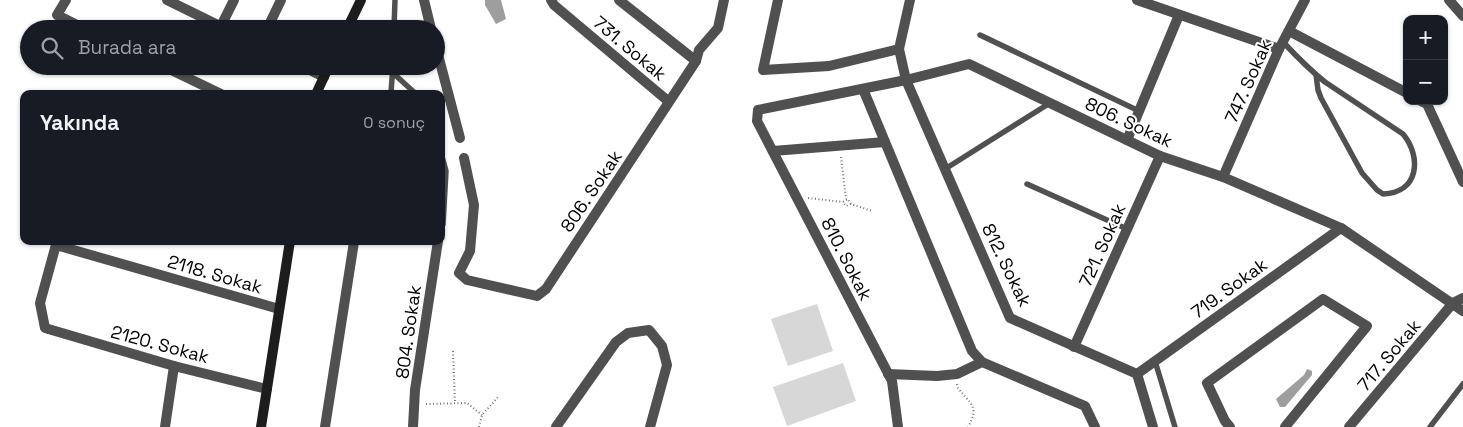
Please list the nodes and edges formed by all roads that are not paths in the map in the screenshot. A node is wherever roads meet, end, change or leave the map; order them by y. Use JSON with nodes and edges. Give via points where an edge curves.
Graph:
{"nodes":[{"id":1,"x":66,"y":0,"type":"edge"},
{"id":2,"x":167,"y":0,"type":"edge"},
{"id":3,"x":234,"y":0,"type":"edge"},
{"id":4,"x":281,"y":0,"type":"edge"},
{"id":5,"x":361,"y":0,"type":"edge"},
{"id":6,"x":395,"y":0,"type":"edge"},
{"id":7,"x":424,"y":0,"type":"edge"},
{"id":8,"x":552,"y":0,"type":"edge"},
{"id":9,"x":619,"y":0,"type":"edge"},
{"id":10,"x":724,"y":0,"type":"edge"},
{"id":11,"x":778,"y":0,"type":"edge"},
{"id":12,"x":910,"y":0,"type":"edge"},
{"id":13,"x":1138,"y":0,"type":"edge"},
{"id":14,"x":1305,"y":0,"type":"edge"},
{"id":15,"x":1449,"y":0,"type":"edge"},
{"id":16,"x":181,"y":3,"type":"edge"},
{"id":17,"x":1180,"y":15,"type":"junction"},
{"id":18,"x":1463,"y":16,"type":"edge"},
{"id":19,"x":67,"y":20,"type":"edge"},
{"id":20,"x":210,"y":20,"type":"edge"},
{"id":21,"x":226,"y":20,"type":"edge"},
{"id":22,"x":271,"y":20,"type":"edge"},
{"id":23,"x":351,"y":20,"type":"edge"},
{"id":24,"x":394,"y":20,"type":"edge"},
{"id":25,"x":429,"y":20,"type":"edge"},
{"id":26,"x":1289,"y":31,"type":"junction"},
{"id":27,"x":980,"y":35,"type":"dead end"},
{"id":28,"x":1281,"y":46,"type":"junction"},
{"id":29,"x":900,"y":49,"type":"junction"},
{"id":30,"x":696,"y":62,"type":"junction"},
{"id":31,"x":182,"y":75,"type":"edge"},
{"id":32,"x":320,"y":75,"type":"edge"},
{"id":33,"x":392,"y":75,"type":"edge"},
{"id":34,"x":399,"y":75,"type":"edge"},
{"id":35,"x":443,"y":75,"type":"edge"},
{"id":36,"x":1316,"y":75,"type":"junction"},
{"id":37,"x":324,"y":77,"type":"joint"},
{"id":38,"x":906,"y":80,"type":"junction"},
{"id":39,"x":863,"y":89,"type":"junction"},
{"id":40,"x":213,"y":90,"type":"edge"},
{"id":41,"x":318,"y":90,"type":"edge"},
{"id":42,"x":389,"y":90,"type":"edge"},
{"id":43,"x":412,"y":90,"type":"edge"},
{"id":44,"x":1403,"y":92,"type":"edge"},
{"id":45,"x":668,"y":101,"type":"junction"},
{"id":46,"x":1050,"y":103,"type":"junction"},
{"id":47,"x":1427,"y":105,"type":"edge"},
{"id":48,"x":758,"y":110,"type":"joint"},
{"id":49,"x":1139,"y":111,"type":"junction"},
{"id":50,"x":460,"y":138,"type":"dead end"},
{"id":51,"x":1127,"y":140,"type":"junction"},
{"id":52,"x":885,"y":142,"type":"junction"},
{"id":53,"x":773,"y":152,"type":"junction"},
{"id":54,"x":1160,"y":156,"type":"junction"},
{"id":55,"x":464,"y":158,"type":"dead end"},
{"id":56,"x":445,"y":167,"type":"edge"},
{"id":57,"x":945,"y":169,"type":"junction"},
{"id":58,"x":1223,"y":177,"type":"junction"},
{"id":59,"x":1463,"y":182,"type":"edge"},
{"id":60,"x":1027,"y":184,"type":"dead end"},
{"id":61,"x":445,"y":189,"type":"edge"},
{"id":62,"x":1341,"y":228,"type":"junction"},
{"id":63,"x":1127,"y":229,"type":"junction"},
{"id":64,"x":56,"y":245,"type":"edge"},
{"id":65,"x":64,"y":245,"type":"edge"},
{"id":66,"x":289,"y":245,"type":"edge"},
{"id":67,"x":354,"y":245,"type":"edge"},
{"id":68,"x":437,"y":245,"type":"edge"},
{"id":69,"x":1463,"y":298,"type":"edge"},
{"id":70,"x":1453,"y":303,"type":"junction"},
{"id":71,"x":279,"y":309,"type":"junction"},
{"id":72,"x":1463,"y":311,"type":"edge"},
{"id":73,"x":1074,"y":347,"type":"junction"},
{"id":74,"x":1155,"y":361,"type":"junction"},
{"id":75,"x":982,"y":362,"type":"junction"},
{"id":76,"x":174,"y":366,"type":"junction"},
{"id":77,"x":888,"y":374,"type":"junction"},
{"id":78,"x":1137,"y":374,"type":"junction"},
{"id":79,"x":1463,"y":384,"type":"edge"},
{"id":80,"x":267,"y":389,"type":"junction"},
{"id":81,"x":165,"y":427,"type":"edge"},
{"id":82,"x":260,"y":427,"type":"edge"},
{"id":83,"x":325,"y":427,"type":"edge"},
{"id":84,"x":413,"y":427,"type":"edge"},
{"id":85,"x":556,"y":427,"type":"edge"},
{"id":86,"x":650,"y":427,"type":"edge"},
{"id":87,"x":898,"y":427,"type":"edge"},
{"id":88,"x":1095,"y":427,"type":"edge"},
{"id":89,"x":1153,"y":427,"type":"edge"},
{"id":90,"x":1175,"y":427,"type":"edge"},
{"id":91,"x":1230,"y":427,"type":"edge"},
{"id":92,"x":1285,"y":427,"type":"edge"},
{"id":93,"x":1349,"y":427,"type":"edge"},
{"id":94,"x":1430,"y":427,"type":"edge"}],
"edges":[{"from":1,"to":19,"type":"street","via":[[57,15]]},
{"from":2,"to":16,"type":"street"},
{"from":3,"to":21,"type":"street"},
{"from":4,"to":22,"type":"street"},
{"from":5,"to":23,"type":"main road"},
{"from":6,"to":24,"type":"lane"},
{"from":7,"to":25,"type":"street"},
{"from":8,"to":45,"type":"street","name":"731. Sokak"},
{"from":9,"to":30,"type":"street"},
{"from":10,"to":30,"type":"street","name":"806. Sokak","via":[[718,28],[699,50]]},
{"from":11,"to":29,"type":"street","via":[[763,70],[829,66]]},
{"from":12,"to":29,"type":"street"},
{"from":13,"to":17,"type":"street"},
{"from":14,"to":26,"type":"street","name":"747. Sokak"},
{"from":15,"to":18,"type":"street"},
{"from":16,"to":20,"type":"street"},
{"from":17,"to":28,"type":"street"},
{"from":17,"to":49,"type":"street"},
{"from":26,"to":28,"type":"street","name":"747. Sokak"},
{"from":26,"to":44,"type":"street"},
{"from":27,"to":49,"type":"lane"},
{"from":28,"to":36,"type":"lane"},
{"from":28,"to":58,"type":"street","name":"747. Sokak"},
{"from":29,"to":38,"type":"street","name":"812. Sokak"},
{"from":30,"to":45,"type":"street","name":"806. Sokak"},
{"from":31,"to":40,"type":"street"},
{"from":32,"to":37,"type":"street"},
{"from":33,"to":42,"type":"lane"},
{"from":34,"to":43,"type":"lane"},
{"from":35,"to":50,"type":"street"},
{"from":36,"to":36,"type":"lane","via":[[1403,134],[1416,157],[1412,178],[1406,186],[1383,194],[1370,184],[1329,114],[1318,90]]},
{"from":37,"to":41,"type":"main road"},
{"from":38,"to":39,"type":"street","name":"806. Sokak"},
{"from":38,"to":46,"type":"street","name":"806. Sokak","via":[[969,64]]},
{"from":38,"to":57,"type":"street","name":"812. Sokak"},
{"from":39,"to":48,"type":"street","name":"806. Sokak"},
{"from":39,"to":52,"type":"street"},
{"from":45,"to":55,"type":"street","name":"806. Sokak","via":[[546,289],[537,296],[467,280],[459,273],[470,251],[474,205]]},
{"from":46,"to":51,"type":"street","name":"806. Sokak"},
{"from":46,"to":57,"type":"lane"},
{"from":47,"to":59,"type":"street"},
{"from":48,"to":53,"type":"street","name":"810. Sokak","via":[[757,121]]},
{"from":49,"to":51,"type":"street"},
{"from":51,"to":54,"type":"street","name":"806. Sokak"},
{"from":52,"to":53,"type":"street"},
{"from":52,"to":75,"type":"street","via":[[972,352]]},
{"from":53,"to":77,"type":"street","name":"810. Sokak"},
{"from":54,"to":58,"type":"street","name":"806. Sokak"},
{"from":54,"to":63,"type":"street","name":"721. Sokak"},
{"from":56,"to":61,"type":"lane"},
{"from":57,"to":73,"type":"street","name":"812. Sokak","via":[[1010,318]]},
{"from":58,"to":62,"type":"street","name":"806. Sokak"},
{"from":60,"to":63,"type":"lane"},
{"from":62,"to":70,"type":"street","name":"806. Sokak"},
{"from":62,"to":74,"type":"street","name":"719. Sokak"},
{"from":63,"to":73,"type":"street","name":"721. Sokak"},
{"from":64,"to":76,"type":"street","name":"2120. Sokak","via":[[40,303],[45,328]]},
{"from":65,"to":71,"type":"street","name":"2118. Sokak"},
{"from":66,"to":71,"type":"main road"},
{"from":67,"to":83,"type":"street"},
{"from":68,"to":84,"type":"street","name":"804. Sokak"},
{"from":69,"to":70,"type":"street"},
{"from":70,"to":72,"type":"street","name":"806. Sokak"},
{"from":70,"to":93,"type":"street","name":"717. Sokak"},
{"from":71,"to":80,"type":"main road"},
{"from":73,"to":78,"type":"street","name":"812. Sokak"},
{"from":74,"to":78,"type":"street","name":"719. Sokak"},
{"from":74,"to":90,"type":"lane"},
{"from":75,"to":77,"type":"street","via":[[957,374]]},
{"from":75,"to":88,"type":"street","via":[[1085,406]]},
{"from":76,"to":80,"type":"street","name":"2120. Sokak"},
{"from":76,"to":81,"type":"street"},
{"from":77,"to":87,"type":"street","name":"810. Sokak","via":[[892,381]]},
{"from":78,"to":89,"type":"street"},
{"from":79,"to":94,"type":"lane"},
{"from":80,"to":82,"type":"main road"},
{"from":85,"to":86,"type":"street","via":[[616,342],[628,332],[650,330],[662,346],[667,365]]},
{"from":91,"to":92,"type":"street","via":[[1207,383],[1323,299],[1367,326]]}]}
